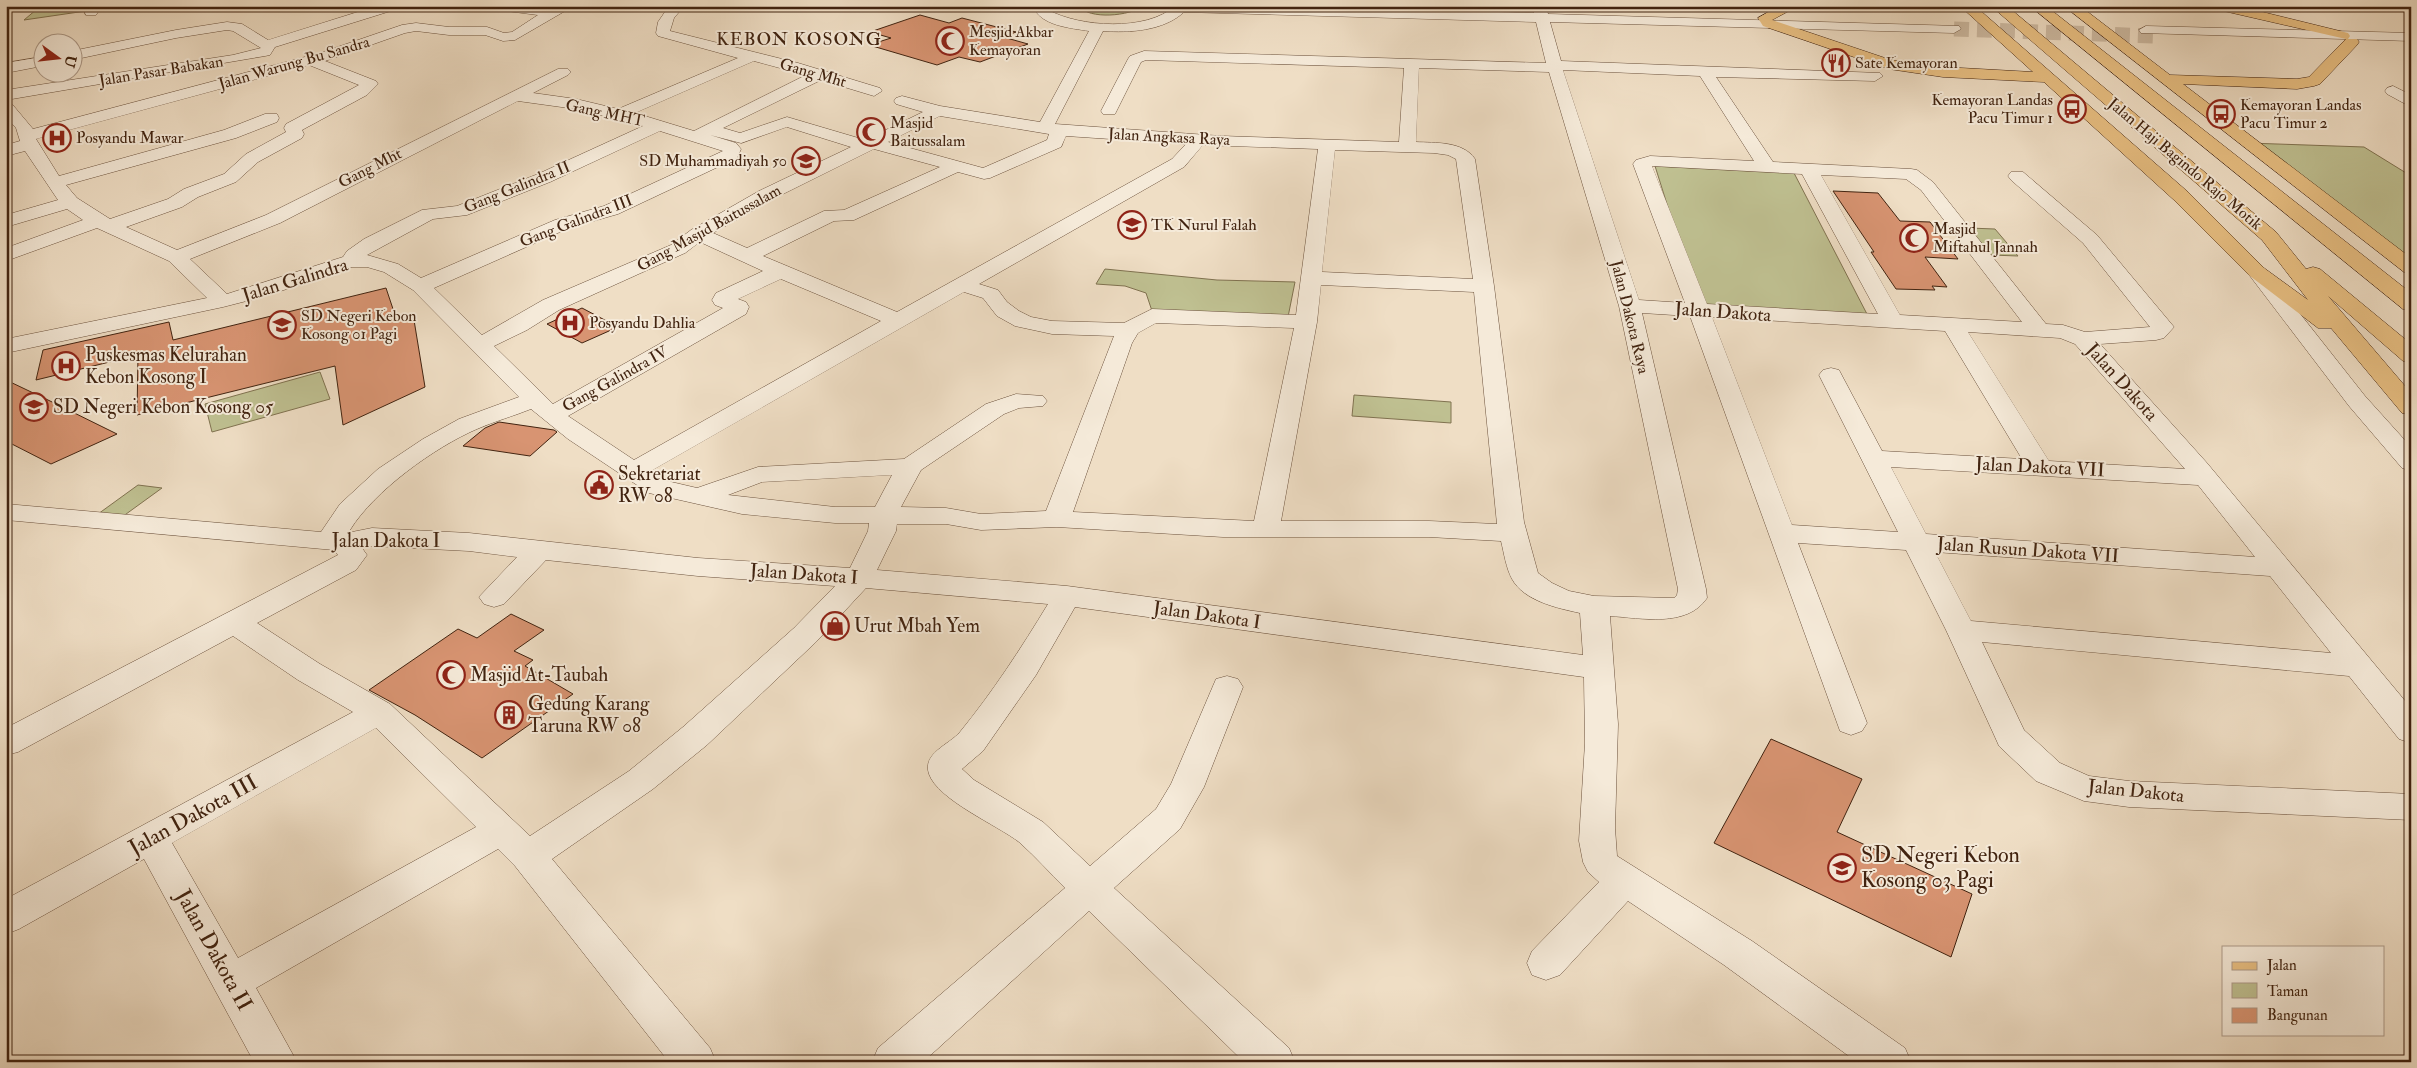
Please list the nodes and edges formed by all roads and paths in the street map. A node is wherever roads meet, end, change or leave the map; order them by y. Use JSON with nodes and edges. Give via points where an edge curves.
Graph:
{"nodes":[{"id":1,"x":392,"y":6,"type":"edge"},
{"id":2,"x":500,"y":6,"type":"edge"},
{"id":3,"x":677,"y":6,"type":"edge"},
{"id":4,"x":1040,"y":6,"type":"edge"},
{"id":5,"x":1356,"y":6,"type":"edge"},
{"id":6,"x":1791,"y":6,"type":"edge"},
{"id":7,"x":1967,"y":6,"type":"edge"},
{"id":8,"x":1998,"y":6,"type":"edge"},
{"id":9,"x":2037,"y":6,"type":"edge"},
{"id":10,"x":2071,"y":6,"type":"edge"},
{"id":11,"x":2220,"y":6,"type":"edge"},
{"id":12,"x":1182,"y":7,"type":"edge"},
{"id":13,"x":1541,"y":12,"type":"edge"},
{"id":14,"x":1767,"y":20,"type":"junction"},
{"id":15,"x":1098,"y":27,"type":"junction"},
{"id":16,"x":1951,"y":27,"type":"tunnel mouth"},
{"id":17,"x":2151,"y":33,"type":"tunnel mouth"},
{"id":18,"x":2411,"y":37,"type":"edge"},
{"id":19,"x":2347,"y":39,"type":"junction"},
{"id":20,"x":2411,"y":43,"type":"edge"},
{"id":21,"x":266,"y":45,"type":"junction"},
{"id":22,"x":82,"y":54,"type":"edge"},
{"id":23,"x":752,"y":57,"type":"junction"},
{"id":24,"x":310,"y":60,"type":"junction"},
{"id":25,"x":1412,"y":63,"type":"junction"},
{"id":26,"x":32,"y":64,"type":"edge"},
{"id":27,"x":1555,"y":66,"type":"junction"},
{"id":28,"x":6,"y":68,"type":"edge"},
{"id":29,"x":563,"y":72,"type":"dead end"},
{"id":30,"x":1705,"y":72,"type":"junction"},
{"id":31,"x":820,"y":74,"type":"junction"},
{"id":32,"x":1875,"y":76,"type":"dead end"},
{"id":33,"x":2048,"y":78,"type":"junction"},
{"id":34,"x":2165,"y":79,"type":"junction"},
{"id":35,"x":874,"y":91,"type":"dead end"},
{"id":36,"x":2394,"y":91,"type":"dead end"},
{"id":37,"x":6,"y":95,"type":"edge"},
{"id":38,"x":516,"y":96,"type":"junction"},
{"id":39,"x":902,"y":101,"type":"dead end"},
{"id":40,"x":2411,"y":102,"type":"edge"},
{"id":41,"x":6,"y":107,"type":"edge"},
{"id":42,"x":938,"y":111,"type":"junction"},
{"id":43,"x":1109,"y":111,"type":"dead end"},
{"id":44,"x":620,"y":114,"type":"junction"},
{"id":45,"x":271,"y":118,"type":"dead end"},
{"id":46,"x":660,"y":125,"type":"junction"},
{"id":47,"x":1052,"y":129,"type":"junction"},
{"id":48,"x":709,"y":130,"type":"junction"},
{"id":49,"x":692,"y":136,"type":"junction"},
{"id":50,"x":1199,"y":139,"type":"junction"},
{"id":51,"x":28,"y":140,"type":"junction"},
{"id":52,"x":870,"y":144,"type":"junction"},
{"id":53,"x":1327,"y":146,"type":"junction"},
{"id":54,"x":1407,"y":148,"type":"junction"},
{"id":55,"x":6,"y":151,"type":"edge"},
{"id":56,"x":731,"y":154,"type":"joint"},
{"id":57,"x":955,"y":168,"type":"junction"},
{"id":58,"x":1768,"y":168,"type":"junction"},
{"id":59,"x":1808,"y":170,"type":"junction"},
{"id":60,"x":2017,"y":176,"type":"dead end"},
{"id":61,"x":54,"y":183,"type":"junction"},
{"id":62,"x":70,"y":202,"type":"junction"},
{"id":63,"x":6,"y":221,"type":"edge"},
{"id":64,"x":104,"y":224,"type":"junction"},
{"id":65,"x":698,"y":234,"type":"junction"},
{"id":66,"x":2269,"y":236,"type":"junction"},
{"id":67,"x":6,"y":255,"type":"edge"},
{"id":68,"x":747,"y":256,"type":"junction"},
{"id":69,"x":176,"y":257,"type":"junction"},
{"id":70,"x":350,"y":261,"type":"junction"},
{"id":71,"x":2411,"y":268,"type":"edge"},
{"id":72,"x":780,"y":271,"type":"junction"},
{"id":73,"x":2256,"y":272,"type":"junction"},
{"id":74,"x":1312,"y":278,"type":"junction"},
{"id":75,"x":962,"y":285,"type":"junction"},
{"id":76,"x":420,"y":286,"type":"junction"},
{"id":77,"x":1484,"y":286,"type":"junction"},
{"id":78,"x":224,"y":300,"type":"junction"},
{"id":79,"x":2411,"y":304,"type":"edge"},
{"id":80,"x":1630,"y":306,"type":"junction"},
{"id":81,"x":1699,"y":311,"type":"junction"},
{"id":82,"x":897,"y":320,"type":"junction"},
{"id":83,"x":1306,"y":322,"type":"junction"},
{"id":84,"x":1893,"y":322,"type":"junction"},
{"id":85,"x":1952,"y":325,"type":"junction"},
{"id":86,"x":1129,"y":329,"type":"junction"},
{"id":87,"x":2039,"y":330,"type":"junction"},
{"id":88,"x":2082,"y":339,"type":"junction"},
{"id":89,"x":2352,"y":341,"type":"junction"},
{"id":90,"x":481,"y":344,"type":"junction"},
{"id":91,"x":6,"y":346,"type":"edge"},
{"id":92,"x":2411,"y":356,"type":"edge"},
{"id":93,"x":1831,"y":375,"type":"dead end"},
{"id":94,"x":1035,"y":400,"type":"dead end"},
{"id":95,"x":544,"y":407,"type":"junction"},
{"id":96,"x":2411,"y":408,"type":"edge"},
{"id":97,"x":1875,"y":458,"type":"junction"},
{"id":98,"x":2411,"y":463,"type":"edge"},
{"id":99,"x":910,"y":466,"type":"junction"},
{"id":100,"x":2040,"y":466,"type":"junction"},
{"id":101,"x":634,"y":470,"type":"junction"},
{"id":102,"x":2206,"y":478,"type":"junction"},
{"id":103,"x":697,"y":497,"type":"junction"},
{"id":104,"x":6,"y":512,"type":"edge"},
{"id":105,"x":884,"y":515,"type":"junction"},
{"id":106,"x":1057,"y":519,"type":"junction"},
{"id":107,"x":1266,"y":529,"type":"junction"},
{"id":108,"x":1512,"y":533,"type":"junction"},
{"id":109,"x":1781,"y":533,"type":"junction"},
{"id":110,"x":347,"y":542,"type":"junction"},
{"id":111,"x":1915,"y":542,"type":"junction"},
{"id":112,"x":539,"y":551,"type":"junction"},
{"id":113,"x":2276,"y":567,"type":"junction"},
{"id":114,"x":860,"y":577,"type":"junction"},
{"id":115,"x":1067,"y":596,"type":"junction"},
{"id":116,"x":494,"y":597,"type":"dead end"},
{"id":117,"x":1594,"y":606,"type":"junction"},
{"id":118,"x":1671,"y":609,"type":"joint"},
{"id":119,"x":235,"y":623,"type":"junction"},
{"id":120,"x":1960,"y":630,"type":"junction"},
{"id":121,"x":2357,"y":666,"type":"junction"},
{"id":122,"x":1599,"y":668,"type":"junction"},
{"id":123,"x":1227,"y":687,"type":"dead end"},
{"id":124,"x":379,"y":712,"type":"junction"},
{"id":125,"x":1851,"y":723,"type":"dead end"},
{"id":126,"x":2411,"y":731,"type":"edge"},
{"id":127,"x":6,"y":743,"type":"edge"},
{"id":128,"x":2411,"y":807,"type":"edge"},
{"id":129,"x":500,"y":830,"type":"junction"},
{"id":130,"x":151,"y":838,"type":"junction"},
{"id":131,"x":528,"y":856,"type":"junction"},
{"id":132,"x":1625,"y":880,"type":"junction"},
{"id":133,"x":1090,"y":889,"type":"junction"},
{"id":134,"x":6,"y":918,"type":"edge"},
{"id":135,"x":1546,"y":963,"type":"dead end"},
{"id":136,"x":231,"y":982,"type":"junction"},
{"id":137,"x":276,"y":1062,"type":"edge"},
{"id":138,"x":694,"y":1062,"type":"edge"},
{"id":139,"x":893,"y":1062,"type":"edge"},
{"id":140,"x":1274,"y":1062,"type":"edge"},
{"id":141,"x":1890,"y":1062,"type":"edge"}],
"edges":[{"from":1,"to":21,"type":"street","name":"Jalan Pasar Babakan"},
{"from":2,"to":24,"type":"street","name":"Jalan Warung Bu Sandra","via":[[535,11],[564,9],[536,21],[514,36],[503,37],[487,31],[416,27]]},
{"from":3,"to":23,"type":"street","name":"Gang Mht","via":[[668,15],[663,33]]},
{"from":4,"to":15,"type":"street","via":[[1042,12],[1057,21]]},
{"from":5,"to":13,"type":"street"},
{"from":6,"to":14,"type":"main road"},
{"from":7,"to":33,"type":"main road","name":"Jalan Haji Bagindo Rajo Motik"},
{"from":8,"to":66,"type":"main road","name":"Jalan Haji Bagindo Rajo Motik"},
{"from":9,"to":79,"type":"main road","name":"Jalan Haji Bagindo Rajo Motik"},
{"from":10,"to":34,"type":"main road"},
{"from":11,"to":19,"type":"main road"},
{"from":12,"to":13,"type":"street"},
{"from":12,"to":15,"type":"street","via":[[1172,16],[1152,23]]},
{"from":13,"to":14,"type":"street"},
{"from":13,"to":27,"type":"street","name":"Jalan Dakota Raya"},
{"from":14,"to":16,"type":"street"},
{"from":14,"to":33,"type":"main road","via":[[1896,66]]},
{"from":15,"to":47,"type":"street"},
{"from":17,"to":19,"type":"street"},
{"from":18,"to":19,"type":"street"},
{"from":19,"to":20,"type":"street"},
{"from":19,"to":34,"type":"main road","via":[[2314,81],[2297,84]]},
{"from":21,"to":22,"type":"street","via":[[237,27],[227,26]]},
{"from":21,"to":37,"type":"street","name":"Jalan Pasar Babakan","via":[[265,52],[234,59]]},
{"from":23,"to":31,"type":"street","name":"Gang Mht"},
{"from":23,"to":44,"type":"street","name":"Gang Mht"},
{"from":24,"to":51,"type":"street","name":"Jalan Warung Bu Sandra"},
{"from":24,"to":64,"type":"street","via":[[370,84],[361,92],[292,128],[296,134],[252,158],[230,178],[175,203]]},
{"from":25,"to":27,"type":"street"},
{"from":25,"to":43,"type":"street","via":[[1138,56]]},
{"from":25,"to":54,"type":"street"},
{"from":26,"to":28,"type":"street"},
{"from":27,"to":30,"type":"street"},
{"from":27,"to":80,"type":"street","name":"Jalan Dakota Raya"},
{"from":29,"to":38,"type":"street","name":"Gang Mht"},
{"from":30,"to":32,"type":"street"},
{"from":30,"to":58,"type":"street"},
{"from":31,"to":35,"type":"street","name":"Gang Mht"},
{"from":31,"to":48,"type":"street","name":"Gang MHT"},
{"from":33,"to":73,"type":"main road","name":"Jalan Haji Bagindo Rajo Motik","via":[[2181,196]]},
{"from":34,"to":71,"type":"main road"},
{"from":36,"to":40,"type":"street"},
{"from":38,"to":44,"type":"street","name":"Gang MHT"},
{"from":38,"to":69,"type":"street","name":"Gang Mht","via":[[273,218]]},
{"from":39,"to":42,"type":"street"},
{"from":41,"to":51,"type":"street","via":[[24,127]]},
{"from":42,"to":47,"type":"street","name":"Jalan Angkasa Raya"},
{"from":42,"to":52,"type":"street","name":"Gang Masjid Baitussalam"},
{"from":44,"to":46,"type":"street","name":"Gang MHT"},
{"from":45,"to":61,"type":"street","via":[[230,134]]},
{"from":46,"to":49,"type":"street","name":"Gang MHT"},
{"from":46,"to":70,"type":"street","name":"Gang Galindra II","via":[[544,178],[468,208],[429,214],[371,243]]},
{"from":47,"to":50,"type":"street","name":"Jalan Angkasa Raya"},
{"from":47,"to":57,"type":"street","via":[[1056,143],[989,173]]},
{"from":48,"to":49,"type":"street","name":"Gang MHT"},
{"from":48,"to":52,"type":"street","via":[[741,138],[787,122]]},
{"from":49,"to":56,"type":"street","name":"Gang MHT","via":[[730,147]]},
{"from":50,"to":53,"type":"street","name":"Jalan Angkasa Raya"},
{"from":50,"to":75,"type":"street","via":[[1178,163]]},
{"from":51,"to":55,"type":"street","name":"Jalan Warung Bu Sandra"},
{"from":51,"to":61,"type":"street"},
{"from":52,"to":57,"type":"street"},
{"from":52,"to":65,"type":"street","name":"Gang Masjid Baitussalam","via":[[766,195]]},
{"from":53,"to":54,"type":"street","name":"Jalan Angkasa Raya"},
{"from":53,"to":74,"type":"street"},
{"from":54,"to":77,"type":"street","name":"Jalan Angkasa Raya","via":[[1455,150],[1466,159]]},
{"from":56,"to":76,"type":"street","name":"Gang Galindra III","via":[[611,210],[562,224]]},
{"from":57,"to":68,"type":"street","via":[[847,216],[831,215]]},
{"from":58,"to":59,"type":"street"},
{"from":58,"to":81,"type":"street","via":[[1650,161],[1642,164]]},
{"from":59,"to":84,"type":"street"},
{"from":59,"to":87,"type":"street","via":[[1901,172],[1920,179]]},
{"from":60,"to":88,"type":"street","via":[[2090,239],[2163,327],[2156,333]]},
{"from":61,"to":62,"type":"street"},
{"from":62,"to":63,"type":"street"},
{"from":62,"to":64,"type":"street"},
{"from":64,"to":67,"type":"street"},
{"from":64,"to":69,"type":"street"},
{"from":65,"to":68,"type":"street"},
{"from":65,"to":90,"type":"street","name":"Gang Masjid Baitussalam","via":[[678,249],[551,305],[519,326]]},
{"from":66,"to":89,"type":"main road","name":"Jalan Haji Bagindo Rajo Motik"},
{"from":66,"to":92,"type":"main road"},
{"from":68,"to":72,"type":"street"},
{"from":69,"to":78,"type":"street"},
{"from":70,"to":76,"type":"street","name":"Jalan Galindra","via":[[369,261],[391,268]]},
{"from":70,"to":78,"type":"street","name":"Jalan Galindra","via":[[259,292]]},
{"from":72,"to":82,"type":"street"},
{"from":72,"to":95,"type":"street","name":"Gang Galindra IV","via":[[724,298],[738,309]]},
{"from":73,"to":89,"type":"main road","name":"Jalan Haji Bagindo Rajo Motik"},
{"from":73,"to":98,"type":"street","name":"Jalan Haji Bagindo Rajo Motik","via":[[2357,401]]},
{"from":74,"to":77,"type":"street"},
{"from":74,"to":83,"type":"street"},
{"from":75,"to":82,"type":"street"},
{"from":75,"to":86,"type":"street","via":[[991,294],[999,307],[1024,322],[1078,330]]},
{"from":76,"to":90,"type":"street","name":"Jalan Galindra"},
{"from":77,"to":108,"type":"street","name":"Jalan Angkasa Raya"},
{"from":78,"to":91,"type":"street","name":"Jalan Galindra"},
{"from":80,"to":81,"type":"street","name":"Jalan Dakota"},
{"from":80,"to":118,"type":"street","name":"Jalan Dakota Raya","via":[[1692,589],[1692,598]]},
{"from":81,"to":84,"type":"street","name":"Jalan Dakota"},
{"from":81,"to":109,"type":"street"},
{"from":82,"to":101,"type":"street"},
{"from":83,"to":86,"type":"street","via":[[1152,316]]},
{"from":83,"to":107,"type":"street"},
{"from":84,"to":85,"type":"street","name":"Jalan Dakota"},
{"from":85,"to":87,"type":"street","name":"Jalan Dakota"},
{"from":85,"to":100,"type":"street"},
{"from":86,"to":106,"type":"street"},
{"from":87,"to":88,"type":"street","name":"Jalan Dakota","via":[[2063,332]]},
{"from":88,"to":102,"type":"street","name":"Jalan Dakota"},
{"from":89,"to":96,"type":"main road","name":"Jalan Haji Bagindo Rajo Motik"},
{"from":90,"to":95,"type":"street","name":"Jalan Galindra"},
{"from":93,"to":97,"type":"street","name":"Jalan Dakota"},
{"from":94,"to":99,"type":"street","via":[[1016,401],[995,409]]},
{"from":95,"to":101,"type":"street","name":"Jalan Galindra","via":[[577,434]]},
{"from":95,"to":110,"type":"street","via":[[468,424],[432,444],[387,475],[349,510],[335,532]]},
{"from":97,"to":100,"type":"street","name":"Jalan Dakota VII"},
{"from":97,"to":111,"type":"street","name":"Jalan Dakota"},
{"from":99,"to":103,"type":"street","via":[[775,472]]},
{"from":99,"to":105,"type":"street"},
{"from":100,"to":102,"type":"street","name":"Jalan Dakota VII"},
{"from":101,"to":103,"type":"street","name":"Jalan Galindra","via":[[658,487]]},
{"from":102,"to":113,"type":"street","name":"Jalan Dakota"},
{"from":103,"to":105,"type":"street","name":"Jalan Galindra","via":[[742,506],[835,515]]},
{"from":104,"to":110,"type":"street","name":"Jalan Dakota I"},
{"from":105,"to":106,"type":"street","name":"Jalan Galindra","via":[[946,516],[981,522]]},
{"from":105,"to":114,"type":"street","via":[[882,531]]},
{"from":106,"to":107,"type":"street","name":"Jalan Galindra"},
{"from":107,"to":108,"type":"street","name":"Jalan Galindra","via":[[1429,529]]},
{"from":108,"to":117,"type":"street","name":"Jalan Angkasa Raya","via":[[1525,577],[1562,599]]},
{"from":109,"to":111,"type":"street","name":"Jalan Rusun Dakota VII"},
{"from":109,"to":125,"type":"street"},
{"from":110,"to":112,"type":"street","name":"Jalan Dakota I","via":[[372,537],[469,542]]},
{"from":110,"to":119,"type":"street","via":[[353,556],[346,564]]},
{"from":111,"to":113,"type":"street","name":"Jalan Rusun Dakota VII"},
{"from":111,"to":120,"type":"street","name":"Jalan Dakota"},
{"from":112,"to":114,"type":"street","name":"Jalan Dakota I","via":[[698,567]]},
{"from":112,"to":116,"type":"street"},
{"from":113,"to":121,"type":"street","name":"Jalan Dakota"},
{"from":114,"to":115,"type":"street","name":"Jalan Dakota I"},
{"from":114,"to":131,"type":"street","via":[[805,635],[695,736],[641,780]]},
{"from":115,"to":122,"type":"street","name":"Jalan Dakota I"},
{"from":115,"to":133,"type":"street","via":[[1025,667],[971,742],[945,763],[946,774],[962,789],[1031,832]]},
{"from":117,"to":118,"type":"street","name":"Jalan Angkasa Raya"},
{"from":117,"to":122,"type":"street"},
{"from":119,"to":124,"type":"street","via":[[308,672]]},
{"from":119,"to":127,"type":"street"},
{"from":120,"to":121,"type":"street"},
{"from":120,"to":128,"type":"street","name":"Jalan Dakota","via":[[2012,737],[2048,772],[2084,788],[2129,794]]},
{"from":121,"to":126,"type":"street","name":"Jalan Dakota"},
{"from":122,"to":132,"type":"street","via":[[1602,762],[1598,809],[1599,859],[1606,868]]},
{"from":123,"to":133,"type":"street","via":[[1187,787],[1168,819]]},
{"from":124,"to":129,"type":"street"},
{"from":124,"to":130,"type":"street","name":"Jalan Dakota III"},
{"from":129,"to":131,"type":"street"},
{"from":129,"to":136,"type":"street"},
{"from":130,"to":134,"type":"street","name":"Jalan Dakota III"},
{"from":130,"to":136,"type":"street","name":"Jalan Dakota II"},
{"from":131,"to":138,"type":"street"},
{"from":132,"to":135,"type":"street"},
{"from":132,"to":141,"type":"street","via":[[1738,953]]},
{"from":133,"to":139,"type":"street"},
{"from":133,"to":140,"type":"street"},
{"from":136,"to":137,"type":"street","name":"Jalan Dakota II"}]}
